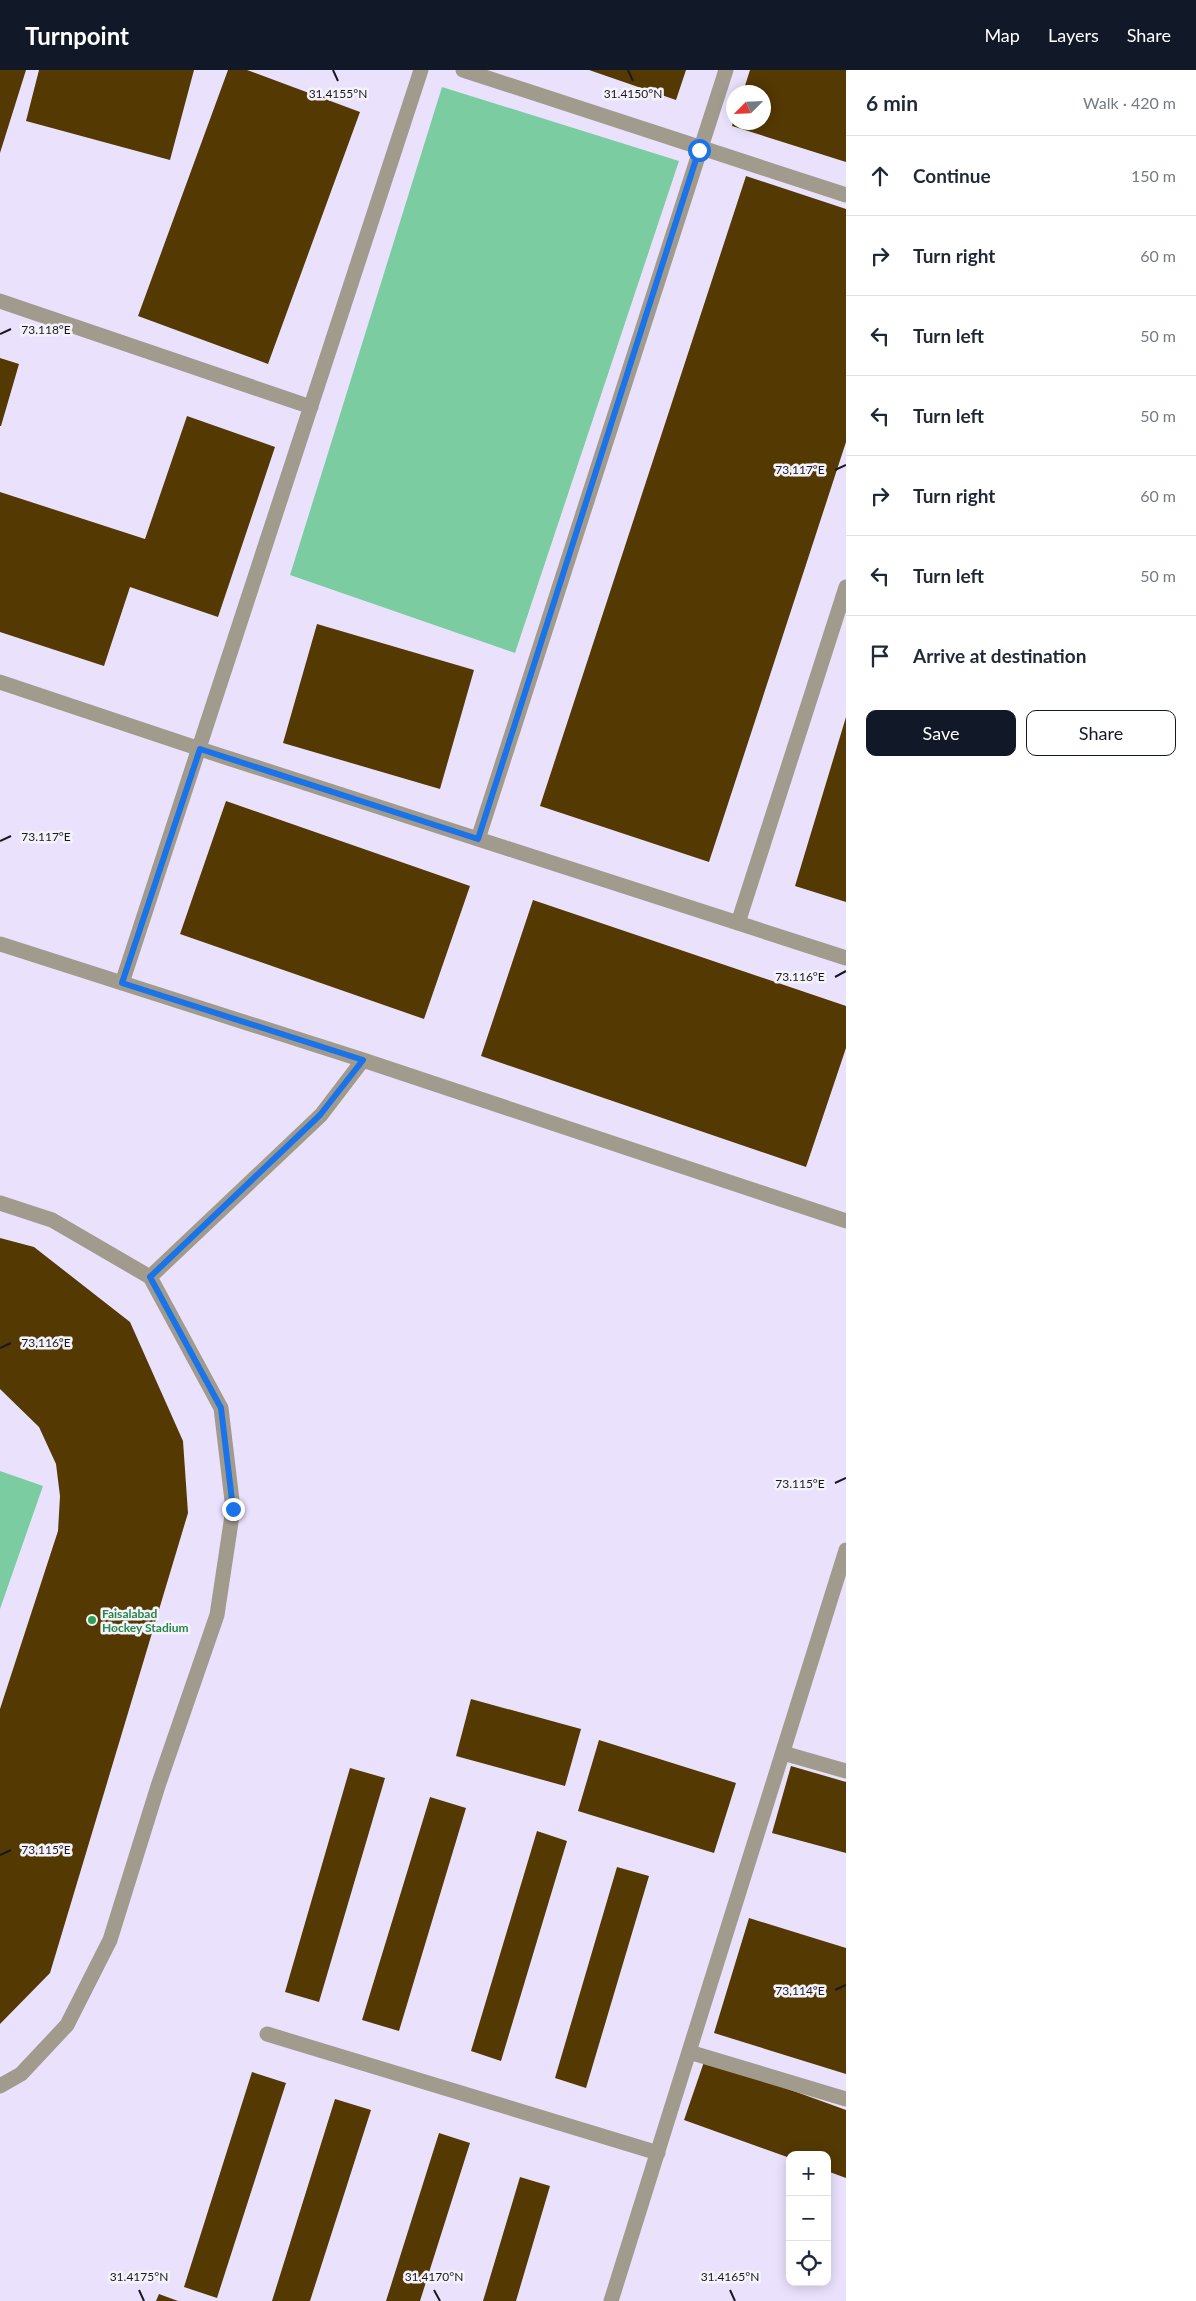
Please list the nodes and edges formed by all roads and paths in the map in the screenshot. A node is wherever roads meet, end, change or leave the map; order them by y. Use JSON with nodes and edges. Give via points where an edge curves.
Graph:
{"nodes":[{"id":1,"x":421,"y":70,"type":"edge"},
{"id":2,"x":463,"y":70,"type":"edge"},
{"id":3,"x":726,"y":70,"type":"edge"},
{"id":4,"x":700,"y":147,"type":"junction"},
{"id":5,"x":846,"y":195,"type":"edge"},
{"id":6,"x":0,"y":301,"type":"edge"},
{"id":7,"x":311,"y":407,"type":"junction"},
{"id":8,"x":846,"y":587,"type":"edge"},
{"id":9,"x":0,"y":682,"type":"edge"},
{"id":10,"x":200,"y":749,"type":"junction"},
{"id":11,"x":478,"y":839,"type":"junction"},
{"id":12,"x":738,"y":923,"type":"junction"},
{"id":13,"x":0,"y":944,"type":"edge"},
{"id":14,"x":846,"y":958,"type":"edge"},
{"id":15,"x":122,"y":983,"type":"junction"},
{"id":16,"x":363,"y":1060,"type":"junction"},
{"id":17,"x":0,"y":1203,"type":"edge"},
{"id":18,"x":846,"y":1221,"type":"edge"},
{"id":19,"x":150,"y":1277,"type":"junction"},
{"id":20,"x":846,"y":1550,"type":"edge"},
{"id":21,"x":782,"y":1753,"type":"junction"},
{"id":22,"x":846,"y":1771,"type":"edge"},
{"id":23,"x":267,"y":2034,"type":"dead end"},
{"id":24,"x":689,"y":2052,"type":"junction"},
{"id":25,"x":0,"y":2086,"type":"edge"},
{"id":26,"x":846,"y":2100,"type":"edge"},
{"id":27,"x":658,"y":2153,"type":"junction"},
{"id":28,"x":611,"y":2301,"type":"edge"}],
"edges":[{"from":1,"to":7,"type":"street"},
{"from":2,"to":4,"type":"street"},
{"from":3,"to":4,"type":"street"},
{"from":4,"to":5,"type":"street"},
{"from":4,"to":11,"type":"street"},
{"from":6,"to":7,"type":"street"},
{"from":7,"to":10,"type":"street"},
{"from":8,"to":12,"type":"street"},
{"from":9,"to":10,"type":"street"},
{"from":10,"to":11,"type":"street"},
{"from":10,"to":15,"type":"street"},
{"from":11,"to":12,"type":"street"},
{"from":12,"to":14,"type":"street"},
{"from":13,"to":15,"type":"street"},
{"from":15,"to":16,"type":"street"},
{"from":16,"to":18,"type":"street"},
{"from":16,"to":19,"type":"street","via":[[320,1115]]},
{"from":17,"to":19,"type":"street","via":[[52,1220]]},
{"from":19,"to":25,"type":"street","via":[[221,1408],[233,1509],[217,1616],[158,1786],[110,1940],[67,2025],[21,2074]]},
{"from":20,"to":21,"type":"street"},
{"from":21,"to":22,"type":"street"},
{"from":21,"to":24,"type":"street"},
{"from":23,"to":27,"type":"street"},
{"from":24,"to":26,"type":"street"},
{"from":24,"to":27,"type":"street"},
{"from":27,"to":28,"type":"street"}]}
